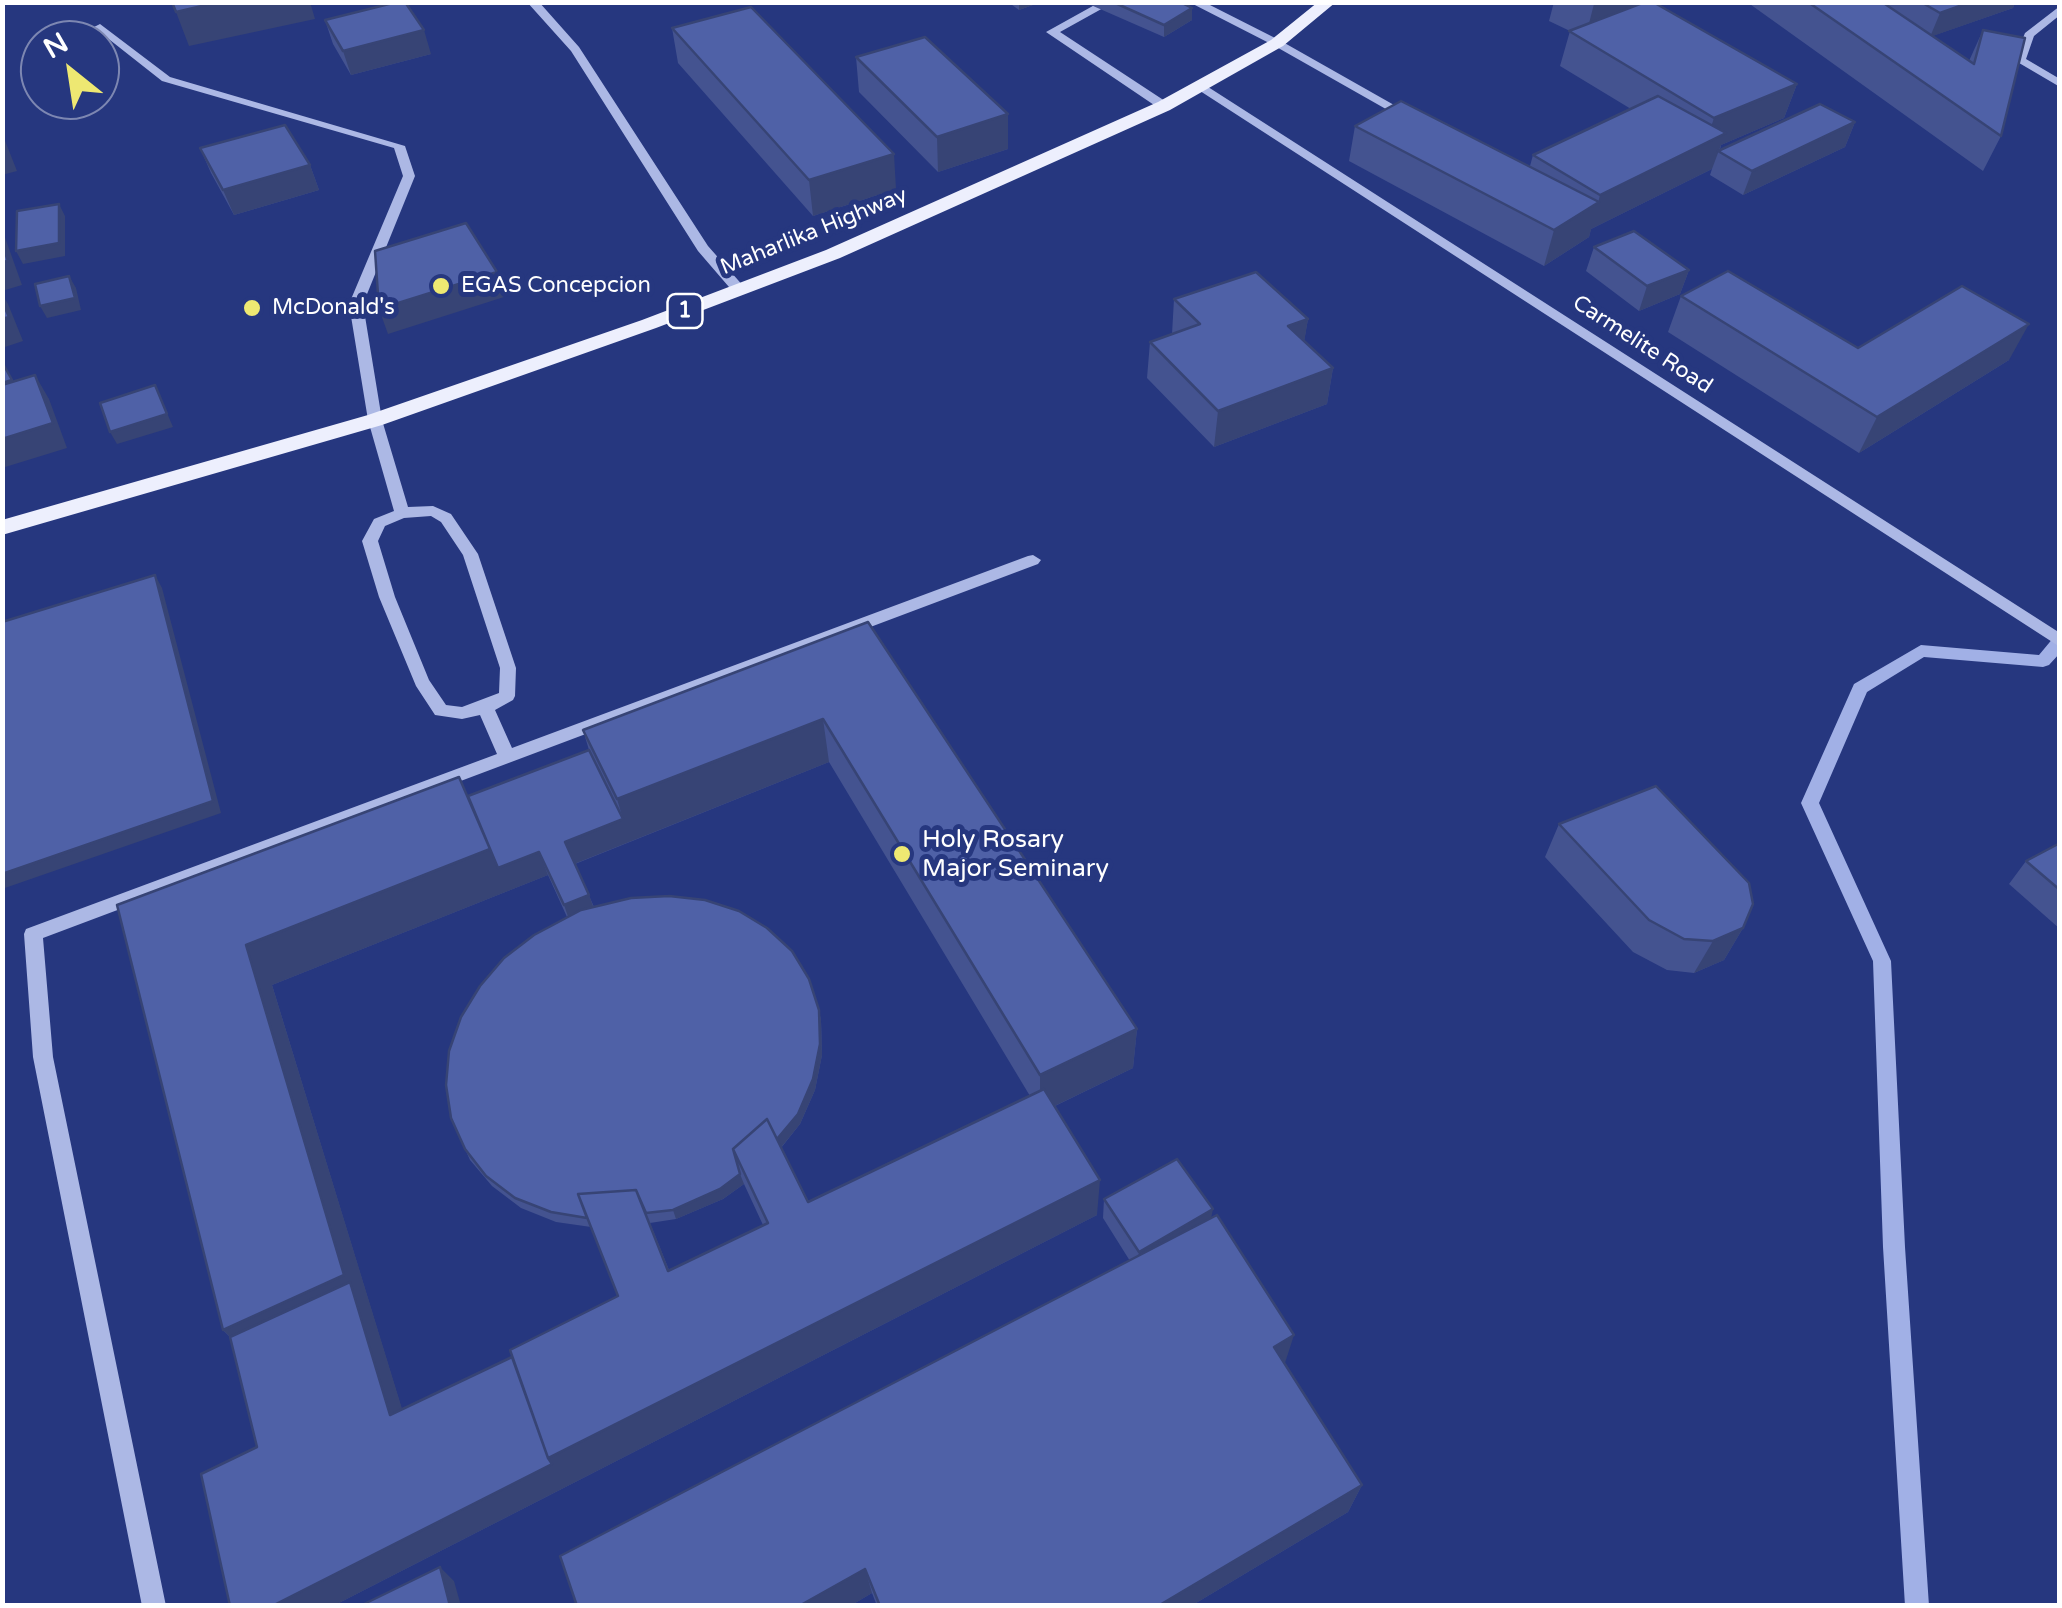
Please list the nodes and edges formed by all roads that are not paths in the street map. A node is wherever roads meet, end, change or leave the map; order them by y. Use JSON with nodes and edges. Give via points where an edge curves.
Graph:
{"nodes":[{"id":1,"x":532,"y":2,"type":"edge"},
{"id":2,"x":1109,"y":2,"type":"edge"},
{"id":3,"x":1194,"y":2,"type":"edge"},
{"id":4,"x":1328,"y":2,"type":"edge"},
{"id":5,"x":2060,"y":10,"type":"edge"},
{"id":6,"x":120,"y":42,"type":"edge"},
{"id":7,"x":1277,"y":43,"type":"junction"},
{"id":8,"x":2060,"y":84,"type":"edge"},
{"id":9,"x":1201,"y":87,"type":"junction"},
{"id":10,"x":1164,"y":106,"type":"junction"},
{"id":11,"x":1418,"y":121,"type":"edge"},
{"id":12,"x":740,"y":291,"type":"junction"},
{"id":13,"x":374,"y":420,"type":"junction"},
{"id":14,"x":402,"y":513,"type":"junction"},
{"id":15,"x":2,"y":528,"type":"edge"},
{"id":16,"x":1034,"y":560,"type":"dead end"},
{"id":17,"x":2060,"y":640,"type":"edge"},
{"id":18,"x":485,"y":708,"type":"junction"},
{"id":19,"x":507,"y":757,"type":"junction"},
{"id":20,"x":154,"y":1606,"type":"edge"}],
"edges":[{"from":1,"to":12,"type":"street","via":[[575,50],[703,248]]},
{"from":2,"to":10,"type":"street","via":[[1052,32]]},
{"from":3,"to":7,"type":"street"},
{"from":4,"to":7,"type":"main road","name":"Maharlika Highway","number":"1"},
{"from":5,"to":8,"type":"street","via":[[2029,34],[2020,60]]},
{"from":6,"to":13,"type":"street","via":[[166,78],[399,146],[409,176],[356,304]]},
{"from":7,"to":9,"type":"main road","name":"Maharlika Highway","number":"1"},
{"from":7,"to":11,"type":"street"},
{"from":9,"to":10,"type":"main road","name":"Maharlika Highway","number":"1"},
{"from":9,"to":17,"type":"street","name":"Carmelite Road"},
{"from":10,"to":12,"type":"main road","name":"Maharlika Highway","number":"1"},
{"from":12,"to":13,"type":"main road","name":"Maharlika Highway","number":"1"},
{"from":13,"to":14,"type":"street"},
{"from":13,"to":15,"type":"main road","name":"Maharlika Highway","number":"1"},
{"from":14,"to":18,"type":"street","via":[[433,511],[446,518],[482,581],[508,668],[507,696]]},
{"from":14,"to":18,"type":"street","via":[[379,523],[370,541],[422,682],[440,710]]},
{"from":16,"to":19,"type":"street"},
{"from":18,"to":19,"type":"street"},
{"from":19,"to":20,"type":"street","via":[[32,934],[43,1057]]}]}
